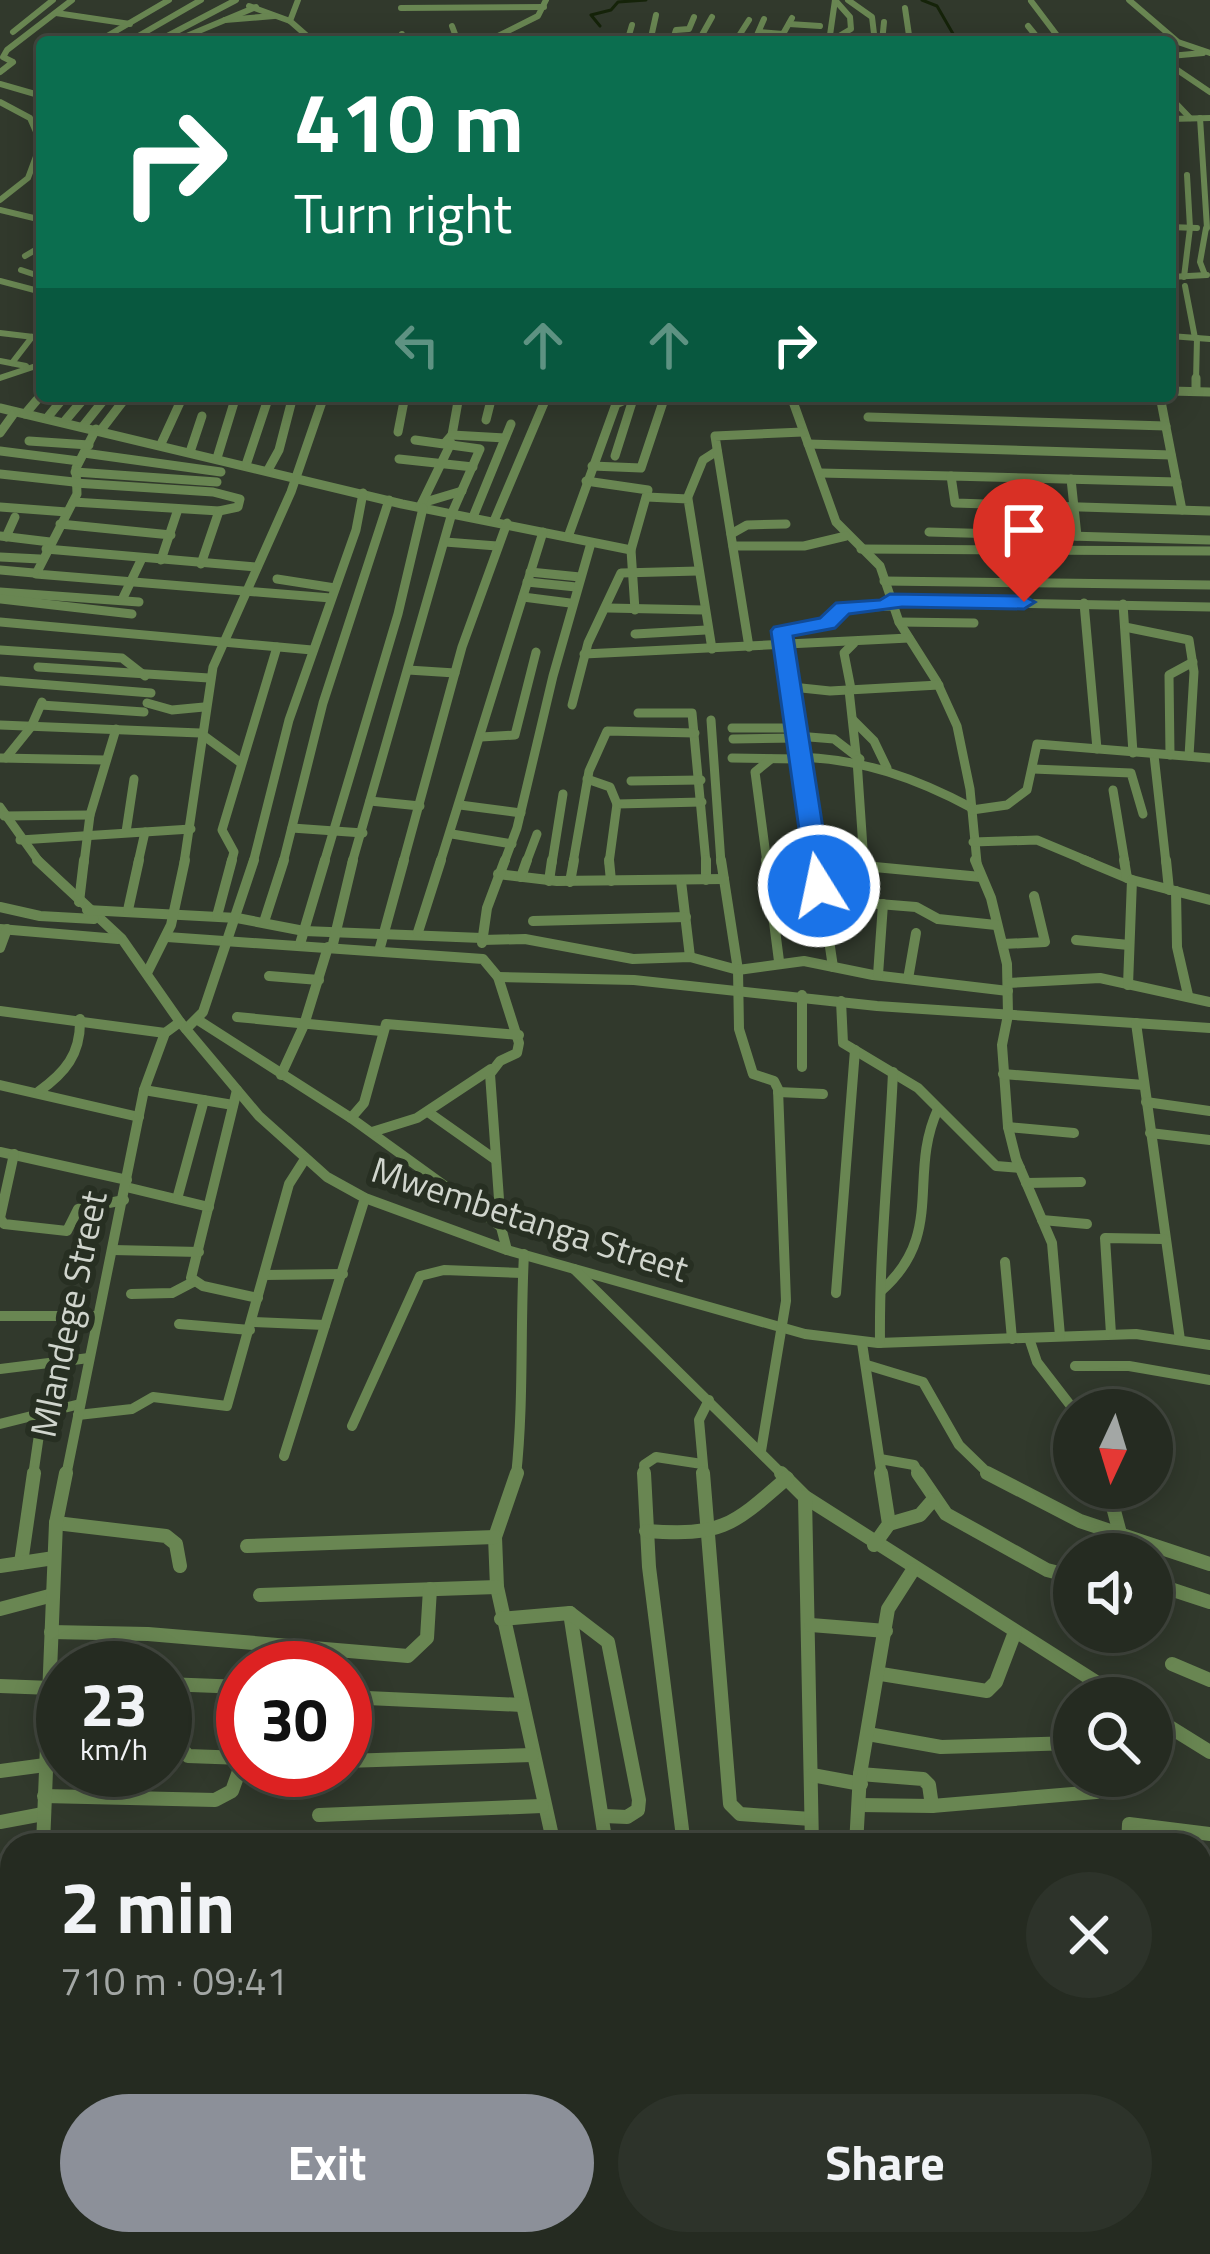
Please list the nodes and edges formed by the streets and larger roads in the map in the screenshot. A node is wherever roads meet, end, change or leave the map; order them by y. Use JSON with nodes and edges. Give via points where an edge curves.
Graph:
{"nodes":[{"id":1,"x":53,"y":0,"type":"edge"},
{"id":2,"x":72,"y":0,"type":"edge"},
{"id":3,"x":169,"y":0,"type":"edge"},
{"id":4,"x":201,"y":0,"type":"edge"},
{"id":5,"x":223,"y":0,"type":"edge"},
{"id":6,"x":298,"y":0,"type":"edge"},
{"id":7,"x":835,"y":0,"type":"edge"},
{"id":8,"x":848,"y":0,"type":"edge"},
{"id":9,"x":1129,"y":0,"type":"edge"},
{"id":10,"x":234,"y":1,"type":"edge"},
{"id":11,"x":1031,"y":1,"type":"edge"},
{"id":12,"x":544,"y":7,"type":"edge"},
{"id":13,"x":256,"y":8,"type":"junction"},
{"id":14,"x":400,"y":8,"type":"dead end"},
{"id":15,"x":905,"y":8,"type":"dead end"},
{"id":16,"x":56,"y":13,"type":"junction"},
{"id":17,"x":426,"y":15,"type":"dead end"},
{"id":18,"x":656,"y":15,"type":"dead end"},
{"id":19,"x":274,"y":16,"type":"junction"},
{"id":20,"x":694,"y":17,"type":"dead end"},
{"id":21,"x":712,"y":17,"type":"dead end"},
{"id":22,"x":764,"y":19,"type":"dead end"},
{"id":23,"x":217,"y":20,"type":"junction"},
{"id":24,"x":748,"y":20,"type":"dead end"},
{"id":25,"x":290,"y":21,"type":"junction"},
{"id":26,"x":884,"y":22,"type":"dead end"},
{"id":27,"x":130,"y":24,"type":"junction"},
{"id":28,"x":632,"y":25,"type":"dead end"},
{"id":29,"x":452,"y":26,"type":"dead end"},
{"id":30,"x":820,"y":26,"type":"dead end"},
{"id":31,"x":1050,"y":28,"type":"junction"},
{"id":32,"x":808,"y":29,"type":"junction"},
{"id":33,"x":13,"y":32,"type":"dead end"},
{"id":34,"x":760,"y":32,"type":"junction"},
{"id":35,"x":108,"y":36,"type":"edge"},
{"id":36,"x":138,"y":36,"type":"edge"},
{"id":37,"x":167,"y":36,"type":"edge"},
{"id":38,"x":186,"y":36,"type":"edge"},
{"id":39,"x":306,"y":36,"type":"edge"},
{"id":40,"x":456,"y":36,"type":"edge"},
{"id":41,"x":496,"y":36,"type":"edge"},
{"id":42,"x":629,"y":36,"type":"edge"},
{"id":43,"x":651,"y":36,"type":"edge"},
{"id":44,"x":674,"y":36,"type":"edge"},
{"id":45,"x":701,"y":36,"type":"edge"},
{"id":46,"x":739,"y":36,"type":"edge"},
{"id":47,"x":758,"y":36,"type":"edge"},
{"id":48,"x":823,"y":36,"type":"edge"},
{"id":49,"x":829,"y":36,"type":"edge"},
{"id":50,"x":836,"y":36,"type":"edge"},
{"id":51,"x":877,"y":36,"type":"edge"},
{"id":52,"x":880,"y":36,"type":"edge"},
{"id":53,"x":909,"y":36,"type":"edge"},
{"id":54,"x":1036,"y":36,"type":"edge"},
{"id":55,"x":1057,"y":36,"type":"edge"},
{"id":56,"x":1171,"y":36,"type":"edge"},
{"id":57,"x":1176,"y":40,"type":"edge"},
{"id":58,"x":1209,"y":53,"type":"edge"},
{"id":59,"x":1176,"y":60,"type":"edge"},
{"id":60,"x":1176,"y":66,"type":"edge"},
{"id":61,"x":0,"y":72,"type":"edge"},
{"id":62,"x":0,"y":84,"type":"edge"},
{"id":63,"x":36,"y":91,"type":"edge"},
{"id":64,"x":1210,"y":92,"type":"edge"},
{"id":65,"x":0,"y":102,"type":"edge"},
{"id":66,"x":1200,"y":118,"type":"edge"},
{"id":67,"x":36,"y":127,"type":"edge"},
{"id":68,"x":36,"y":170,"type":"edge"},
{"id":69,"x":1187,"y":175,"type":"dead end"},
{"id":70,"x":0,"y":200,"type":"edge"},
{"id":71,"x":0,"y":210,"type":"edge"},
{"id":72,"x":36,"y":219,"type":"edge"},
{"id":73,"x":1176,"y":227,"type":"edge"},
{"id":74,"x":1190,"y":228,"type":"junction"},
{"id":75,"x":1208,"y":228,"type":"edge"},
{"id":76,"x":36,"y":250,"type":"edge"},
{"id":77,"x":25,"y":256,"type":"dead end"},
{"id":78,"x":21,"y":270,"type":"dead end"},
{"id":79,"x":36,"y":275,"type":"edge"},
{"id":80,"x":1208,"y":275,"type":"edge"},
{"id":81,"x":1176,"y":279,"type":"edge"},
{"id":82,"x":0,"y":281,"type":"edge"},
{"id":83,"x":1185,"y":281,"type":"junction"},
{"id":84,"x":36,"y":290,"type":"edge"},
{"id":85,"x":0,"y":333,"type":"edge"},
{"id":86,"x":1176,"y":336,"type":"edge"},
{"id":87,"x":36,"y":338,"type":"edge"},
{"id":88,"x":1197,"y":338,"type":"junction"},
{"id":89,"x":1210,"y":338,"type":"edge"},
{"id":90,"x":36,"y":339,"type":"edge"},
{"id":91,"x":0,"y":362,"type":"edge"},
{"id":92,"x":12,"y":363,"type":"junction"},
{"id":93,"x":36,"y":365,"type":"edge"},
{"id":94,"x":36,"y":366,"type":"edge"},
{"id":95,"x":0,"y":378,"type":"edge"},
{"id":96,"x":1176,"y":391,"type":"edge"},
{"id":97,"x":1196,"y":391,"type":"junction"},
{"id":98,"x":1210,"y":392,"type":"edge"},
{"id":99,"x":36,"y":399,"type":"edge"},
{"id":100,"x":60,"y":402,"type":"edge"},
{"id":101,"x":81,"y":402,"type":"edge"},
{"id":102,"x":102,"y":402,"type":"edge"},
{"id":103,"x":122,"y":402,"type":"edge"},
{"id":104,"x":180,"y":402,"type":"edge"},
{"id":105,"x":235,"y":402,"type":"edge"},
{"id":106,"x":267,"y":402,"type":"edge"},
{"id":107,"x":291,"y":402,"type":"edge"},
{"id":108,"x":322,"y":402,"type":"edge"},
{"id":109,"x":404,"y":402,"type":"edge"},
{"id":110,"x":458,"y":402,"type":"edge"},
{"id":111,"x":490,"y":402,"type":"edge"},
{"id":112,"x":545,"y":402,"type":"edge"},
{"id":113,"x":620,"y":402,"type":"edge"},
{"id":114,"x":632,"y":402,"type":"edge"},
{"id":115,"x":663,"y":402,"type":"edge"},
{"id":116,"x":792,"y":402,"type":"edge"},
{"id":117,"x":1161,"y":402,"type":"edge"},
{"id":118,"x":0,"y":408,"type":"edge"},
{"id":119,"x":20,"y":413,"type":"junction"},
{"id":120,"x":202,"y":416,"type":"dead end"},
{"id":121,"x":868,"y":417,"type":"dead end"},
{"id":122,"x":47,"y":418,"type":"junction"},
{"id":123,"x":486,"y":420,"type":"dead end"},
{"id":124,"x":64,"y":422,"type":"junction"},
{"id":125,"x":1040,"y":422,"type":"junction"},
{"id":126,"x":512,"y":424,"type":"dead end"},
{"id":127,"x":82,"y":426,"type":"junction"},
{"id":128,"x":1166,"y":426,"type":"junction"},
{"id":129,"x":98,"y":429,"type":"junction"},
{"id":130,"x":398,"y":432,"type":"dead end"},
{"id":131,"x":0,"y":433,"type":"edge"},
{"id":132,"x":505,"y":438,"type":"junction"},
{"id":133,"x":806,"y":438,"type":"junction"},
{"id":134,"x":415,"y":440,"type":"dead end"},
{"id":135,"x":29,"y":441,"type":"dead end"},
{"id":136,"x":449,"y":441,"type":"junction"},
{"id":137,"x":160,"y":444,"type":"junction"},
{"id":138,"x":0,"y":451,"type":"edge"},
{"id":139,"x":1044,"y":451,"type":"junction"},
{"id":140,"x":190,"y":452,"type":"junction"},
{"id":141,"x":717,"y":452,"type":"junction"},
{"id":142,"x":597,"y":454,"type":"junction"},
{"id":143,"x":1171,"y":454,"type":"junction"},
{"id":144,"x":615,"y":456,"type":"junction"},
{"id":145,"x":643,"y":458,"type":"junction"},
{"id":146,"x":222,"y":459,"type":"junction"},
{"id":147,"x":399,"y":459,"type":"dead end"},
{"id":148,"x":440,"y":463,"type":"junction"},
{"id":149,"x":246,"y":465,"type":"junction"},
{"id":150,"x":79,"y":466,"type":"junction"},
{"id":151,"x":473,"y":466,"type":"junction"},
{"id":152,"x":592,"y":466,"type":"junction"},
{"id":153,"x":268,"y":470,"type":"junction"},
{"id":154,"x":820,"y":472,"type":"junction"},
{"id":155,"x":0,"y":474,"type":"edge"},
{"id":156,"x":952,"y":476,"type":"junction"},
{"id":157,"x":295,"y":477,"type":"junction"},
{"id":158,"x":490,"y":479,"type":"junction"},
{"id":159,"x":1071,"y":479,"type":"junction"},
{"id":160,"x":586,"y":481,"type":"junction"},
{"id":161,"x":217,"y":482,"type":"junction"},
{"id":162,"x":1177,"y":482,"type":"junction"},
{"id":163,"x":462,"y":491,"type":"junction"},
{"id":164,"x":363,"y":494,"type":"junction"},
{"id":165,"x":503,"y":497,"type":"junction"},
{"id":166,"x":647,"y":497,"type":"junction"},
{"id":167,"x":687,"y":499,"type":"junction"},
{"id":168,"x":389,"y":500,"type":"junction"},
{"id":169,"x":73,"y":502,"type":"junction"},
{"id":170,"x":955,"y":502,"type":"junction"},
{"id":171,"x":422,"y":506,"type":"junction"},
{"id":172,"x":1074,"y":506,"type":"junction"},
{"id":173,"x":0,"y":507,"type":"edge"},
{"id":174,"x":178,"y":509,"type":"junction"},
{"id":175,"x":1182,"y":510,"type":"junction"},
{"id":176,"x":219,"y":511,"type":"junction"},
{"id":177,"x":1210,"y":511,"type":"edge"},
{"id":178,"x":67,"y":512,"type":"junction"},
{"id":179,"x":452,"y":513,"type":"junction"},
{"id":180,"x":15,"y":517,"type":"dead end"},
{"id":181,"x":473,"y":517,"type":"junction"},
{"id":182,"x":494,"y":521,"type":"junction"},
{"id":183,"x":60,"y":524,"type":"junction"},
{"id":184,"x":507,"y":524,"type":"junction"},
{"id":185,"x":786,"y":524,"type":"dead end"},
{"id":186,"x":543,"y":532,"type":"junction"},
{"id":187,"x":929,"y":532,"type":"dead end"},
{"id":188,"x":958,"y":532,"type":"junction"},
{"id":189,"x":730,"y":534,"type":"junction"},
{"id":190,"x":171,"y":535,"type":"junction"},
{"id":191,"x":3,"y":536,"type":"edge"},
{"id":192,"x":846,"y":536,"type":"junction"},
{"id":193,"x":1077,"y":536,"type":"junction"},
{"id":194,"x":568,"y":537,"type":"junction"},
{"id":195,"x":1210,"y":540,"type":"edge"},
{"id":196,"x":445,"y":542,"type":"junction"},
{"id":197,"x":591,"y":542,"type":"junction"},
{"id":198,"x":48,"y":545,"type":"junction"},
{"id":199,"x":497,"y":546,"type":"junction"},
{"id":200,"x":733,"y":546,"type":"junction"},
{"id":201,"x":861,"y":549,"type":"junction"},
{"id":202,"x":631,"y":550,"type":"junction"},
{"id":203,"x":1210,"y":551,"type":"edge"},
{"id":204,"x":0,"y":557,"type":"edge"},
{"id":205,"x":142,"y":558,"type":"junction"},
{"id":206,"x":40,"y":560,"type":"junction"},
{"id":207,"x":161,"y":560,"type":"junction"},
{"id":208,"x":201,"y":563,"type":"junction"},
{"id":209,"x":257,"y":567,"type":"junction"},
{"id":210,"x":0,"y":570,"type":"edge"},
{"id":211,"x":634,"y":571,"type":"junction"},
{"id":212,"x":698,"y":571,"type":"junction"},
{"id":213,"x":34,"y":573,"type":"junction"},
{"id":214,"x":528,"y":577,"type":"junction"},
{"id":215,"x":277,"y":579,"type":"dead end"},
{"id":216,"x":884,"y":581,"type":"junction"},
{"id":217,"x":132,"y":582,"type":"junction"},
{"id":218,"x":578,"y":582,"type":"junction"},
{"id":219,"x":1210,"y":585,"type":"edge"},
{"id":220,"x":246,"y":592,"type":"junction"},
{"id":221,"x":333,"y":593,"type":"junction"},
{"id":222,"x":1,"y":597,"type":"edge"},
{"id":223,"x":523,"y":597,"type":"junction"},
{"id":224,"x":122,"y":600,"type":"junction"},
{"id":225,"x":139,"y":602,"type":"dead end"},
{"id":226,"x":570,"y":603,"type":"junction"},
{"id":227,"x":892,"y":603,"type":"junction"},
{"id":228,"x":1084,"y":603,"type":"junction"},
{"id":229,"x":1123,"y":604,"type":"junction"},
{"id":230,"x":1210,"y":607,"type":"edge"},
{"id":231,"x":608,"y":608,"type":"junction"},
{"id":232,"x":635,"y":610,"type":"junction"},
{"id":233,"x":704,"y":610,"type":"junction"},
{"id":234,"x":132,"y":614,"type":"dead end"},
{"id":235,"x":0,"y":622,"type":"edge"},
{"id":236,"x":899,"y":622,"type":"junction"},
{"id":237,"x":974,"y":622,"type":"dead end"},
{"id":238,"x":1125,"y":627,"type":"junction"},
{"id":239,"x":706,"y":629,"type":"junction"},
{"id":240,"x":635,"y":634,"type":"dead end"},
{"id":241,"x":909,"y":638,"type":"junction"},
{"id":242,"x":856,"y":640,"type":"junction"},
{"id":243,"x":785,"y":644,"type":"junction"},
{"id":244,"x":221,"y":645,"type":"junction"},
{"id":245,"x":277,"y":647,"type":"junction"},
{"id":246,"x":749,"y":647,"type":"junction"},
{"id":247,"x":712,"y":649,"type":"junction"},
{"id":248,"x":0,"y":650,"type":"edge"},
{"id":249,"x":312,"y":650,"type":"junction"},
{"id":250,"x":536,"y":652,"type":"dead end"},
{"id":251,"x":584,"y":654,"type":"junction"},
{"id":252,"x":1192,"y":662,"type":"junction"},
{"id":253,"x":38,"y":667,"type":"dead end"},
{"id":254,"x":408,"y":670,"type":"junction"},
{"id":255,"x":455,"y":673,"type":"junction"},
{"id":256,"x":151,"y":676,"type":"junction"},
{"id":257,"x":208,"y":678,"type":"junction"},
{"id":258,"x":0,"y":680,"type":"edge"},
{"id":259,"x":939,"y":686,"type":"junction"},
{"id":260,"x":792,"y":687,"type":"junction"},
{"id":261,"x":47,"y":688,"type":"junction"},
{"id":262,"x":850,"y":689,"type":"junction"},
{"id":263,"x":148,"y":702,"type":"junction"},
{"id":264,"x":41,"y":705,"type":"junction"},
{"id":265,"x":572,"y":705,"type":"dead end"},
{"id":266,"x":204,"y":707,"type":"junction"},
{"id":267,"x":638,"y":713,"type":"dead end"},
{"id":268,"x":711,"y":720,"type":"dead end"},
{"id":269,"x":853,"y":720,"type":"junction"},
{"id":270,"x":0,"y":725,"type":"edge"},
{"id":271,"x":31,"y":727,"type":"junction"},
{"id":272,"x":116,"y":729,"type":"junction"},
{"id":273,"x":137,"y":730,"type":"junction"},
{"id":274,"x":200,"y":733,"type":"junction"},
{"id":275,"x":695,"y":733,"type":"junction"},
{"id":276,"x":732,"y":733,"type":"dead end"},
{"id":277,"x":797,"y":734,"type":"junction"},
{"id":278,"x":482,"y":736,"type":"junction"},
{"id":279,"x":1097,"y":749,"type":"junction"},
{"id":280,"x":1132,"y":753,"type":"junction"},
{"id":281,"x":1154,"y":755,"type":"junction"},
{"id":282,"x":1170,"y":755,"type":"junction"},
{"id":283,"x":1189,"y":756,"type":"junction"},
{"id":284,"x":3,"y":758,"type":"edge"},
{"id":285,"x":732,"y":758,"type":"dead end"},
{"id":286,"x":799,"y":758,"type":"junction"},
{"id":287,"x":858,"y":758,"type":"junction"},
{"id":288,"x":1210,"y":758,"type":"edge"},
{"id":289,"x":772,"y":759,"type":"junction"},
{"id":290,"x":105,"y":760,"type":"junction"},
{"id":291,"x":241,"y":763,"type":"junction"},
{"id":292,"x":887,"y":768,"type":"junction"},
{"id":293,"x":1033,"y":769,"type":"junction"},
{"id":294,"x":134,"y":779,"type":"dead end"},
{"id":295,"x":587,"y":779,"type":"junction"},
{"id":296,"x":701,"y":780,"type":"junction"},
{"id":297,"x":631,"y":781,"type":"dead end"},
{"id":298,"x":1113,"y":790,"type":"dead end"},
{"id":299,"x":563,"y":794,"type":"dead end"},
{"id":300,"x":370,"y":802,"type":"junction"},
{"id":301,"x":702,"y":802,"type":"junction"},
{"id":302,"x":616,"y":804,"type":"junction"},
{"id":303,"x":460,"y":805,"type":"junction"},
{"id":304,"x":420,"y":806,"type":"junction"},
{"id":305,"x":972,"y":809,"type":"junction"},
{"id":306,"x":2,"y":812,"type":"edge"},
{"id":307,"x":521,"y":813,"type":"junction"},
{"id":308,"x":90,"y":814,"type":"junction"},
{"id":309,"x":1143,"y":814,"type":"dead end"},
{"id":310,"x":292,"y":828,"type":"junction"},
{"id":311,"x":191,"y":830,"type":"junction"},
{"id":312,"x":330,"y":831,"type":"junction"},
{"id":313,"x":126,"y":832,"type":"junction"},
{"id":314,"x":145,"y":832,"type":"junction"},
{"id":315,"x":363,"y":833,"type":"junction"},
{"id":316,"x":87,"y":834,"type":"junction"},
{"id":317,"x":452,"y":834,"type":"junction"},
{"id":318,"x":538,"y":834,"type":"dead end"},
{"id":319,"x":20,"y":840,"type":"junction"},
{"id":320,"x":973,"y":842,"type":"junction"},
{"id":321,"x":512,"y":844,"type":"junction"},
{"id":322,"x":498,"y":874,"type":"junction"},
{"id":323,"x":521,"y":877,"type":"junction"},
{"id":324,"x":981,"y":877,"type":"junction"},
{"id":325,"x":724,"y":879,"type":"junction"},
{"id":326,"x":1130,"y":879,"type":"junction"},
{"id":327,"x":549,"y":880,"type":"junction"},
{"id":328,"x":706,"y":880,"type":"junction"},
{"id":329,"x":570,"y":881,"type":"junction"},
{"id":330,"x":611,"y":881,"type":"junction"},
{"id":331,"x":681,"y":881,"type":"junction"},
{"id":332,"x":1172,"y":890,"type":"junction"},
{"id":333,"x":1034,"y":896,"type":"dead end"},
{"id":334,"x":1210,"y":900,"type":"edge"},
{"id":335,"x":841,"y":901,"type":"dead end"},
{"id":336,"x":883,"y":904,"type":"junction"},
{"id":337,"x":0,"y":907,"type":"edge"},
{"id":338,"x":87,"y":910,"type":"junction"},
{"id":339,"x":128,"y":910,"type":"junction"},
{"id":340,"x":171,"y":915,"type":"junction"},
{"id":341,"x":217,"y":916,"type":"junction"},
{"id":342,"x":686,"y":917,"type":"junction"},
{"id":343,"x":237,"y":918,"type":"junction"},
{"id":344,"x":533,"y":921,"type":"dead end"},
{"id":345,"x":263,"y":922,"type":"junction"},
{"id":346,"x":996,"y":925,"type":"junction"},
{"id":347,"x":3,"y":929,"type":"edge"},
{"id":348,"x":383,"y":931,"type":"junction"},
{"id":349,"x":335,"y":932,"type":"junction"},
{"id":350,"x":418,"y":932,"type":"junction"},
{"id":351,"x":916,"y":933,"type":"dead end"},
{"id":352,"x":167,"y":937,"type":"junction"},
{"id":353,"x":302,"y":937,"type":"junction"},
{"id":354,"x":122,"y":939,"type":"junction"},
{"id":355,"x":482,"y":939,"type":"junction"},
{"id":356,"x":229,"y":940,"type":"junction"},
{"id":357,"x":1076,"y":940,"type":"dead end"},
{"id":358,"x":1003,"y":944,"type":"junction"},
{"id":359,"x":1129,"y":945,"type":"junction"},
{"id":360,"x":0,"y":948,"type":"edge"},
{"id":361,"x":330,"y":948,"type":"junction"},
{"id":362,"x":379,"y":951,"type":"junction"},
{"id":363,"x":690,"y":957,"type":"junction"},
{"id":364,"x":483,"y":959,"type":"junction"},
{"id":365,"x":779,"y":961,"type":"junction"},
{"id":366,"x":833,"y":968,"type":"junction"},
{"id":367,"x":738,"y":970,"type":"junction"},
{"id":368,"x":147,"y":973,"type":"junction"},
{"id":369,"x":269,"y":976,"type":"dead end"},
{"id":370,"x":878,"y":976,"type":"junction"},
{"id":371,"x":498,"y":977,"type":"junction"},
{"id":372,"x":908,"y":979,"type":"junction"},
{"id":373,"x":319,"y":980,"type":"junction"},
{"id":374,"x":1128,"y":985,"type":"junction"},
{"id":375,"x":1008,"y":987,"type":"junction"},
{"id":376,"x":738,"y":990,"type":"junction"},
{"id":377,"x":802,"y":995,"type":"junction"},
{"id":378,"x":1188,"y":995,"type":"junction"},
{"id":379,"x":841,"y":1001,"type":"junction"},
{"id":380,"x":1210,"y":1002,"type":"edge"},
{"id":381,"x":0,"y":1011,"type":"edge"},
{"id":382,"x":1008,"y":1015,"type":"junction"},
{"id":383,"x":237,"y":1017,"type":"dead end"},
{"id":384,"x":80,"y":1019,"type":"junction"},
{"id":385,"x":198,"y":1020,"type":"junction"},
{"id":386,"x":1136,"y":1024,"type":"junction"},
{"id":387,"x":304,"y":1025,"type":"junction"},
{"id":388,"x":183,"y":1026,"type":"junction"},
{"id":389,"x":1210,"y":1028,"type":"edge"},
{"id":390,"x":381,"y":1031,"type":"junction"},
{"id":391,"x":165,"y":1034,"type":"junction"},
{"id":392,"x":519,"y":1035,"type":"junction"},
{"id":393,"x":855,"y":1049,"type":"junction"},
{"id":394,"x":802,"y":1067,"type":"dead end"},
{"id":395,"x":491,"y":1070,"type":"junction"},
{"id":396,"x":893,"y":1072,"type":"junction"},
{"id":397,"x":1004,"y":1074,"type":"junction"},
{"id":398,"x":281,"y":1075,"type":"junction"},
{"id":399,"x":0,"y":1085,"type":"edge"},
{"id":400,"x":1144,"y":1085,"type":"junction"},
{"id":401,"x":144,"y":1090,"type":"junction"},
{"id":402,"x":237,"y":1090,"type":"junction"},
{"id":403,"x":38,"y":1092,"type":"junction"},
{"id":404,"x":778,"y":1092,"type":"junction"},
{"id":405,"x":823,"y":1094,"type":"dead end"},
{"id":406,"x":204,"y":1100,"type":"junction"},
{"id":407,"x":1146,"y":1102,"type":"junction"},
{"id":408,"x":232,"y":1105,"type":"junction"},
{"id":409,"x":938,"y":1109,"type":"junction"},
{"id":410,"x":1210,"y":1111,"type":"edge"},
{"id":411,"x":428,"y":1112,"type":"junction"},
{"id":412,"x":139,"y":1117,"type":"junction"},
{"id":413,"x":351,"y":1118,"type":"junction"},
{"id":414,"x":1007,"y":1127,"type":"junction"},
{"id":415,"x":372,"y":1132,"type":"junction"},
{"id":416,"x":1074,"y":1133,"type":"dead end"},
{"id":417,"x":1150,"y":1133,"type":"junction"},
{"id":418,"x":1210,"y":1140,"type":"edge"},
{"id":419,"x":7,"y":1153,"type":"edge"},
{"id":420,"x":305,"y":1160,"type":"junction"},
{"id":421,"x":496,"y":1160,"type":"junction"},
{"id":422,"x":1020,"y":1168,"type":"junction"},
{"id":423,"x":1081,"y":1182,"type":"dead end"},
{"id":424,"x":1026,"y":1183,"type":"junction"},
{"id":425,"x":126,"y":1189,"type":"junction"},
{"id":426,"x":365,"y":1198,"type":"junction"},
{"id":427,"x":177,"y":1199,"type":"junction"},
{"id":428,"x":209,"y":1207,"type":"junction"},
{"id":429,"x":1042,"y":1220,"type":"junction"},
{"id":430,"x":1087,"y":1224,"type":"dead end"},
{"id":431,"x":501,"y":1227,"type":"junction"},
{"id":432,"x":1164,"y":1239,"type":"junction"},
{"id":433,"x":113,"y":1250,"type":"junction"},
{"id":434,"x":506,"y":1250,"type":"junction"},
{"id":435,"x":199,"y":1252,"type":"junction"},
{"id":436,"x":524,"y":1254,"type":"junction"},
{"id":437,"x":1005,"y":1262,"type":"dead end"},
{"id":438,"x":572,"y":1267,"type":"junction"},
{"id":439,"x":343,"y":1274,"type":"junction"},
{"id":440,"x":522,"y":1274,"type":"junction"},
{"id":441,"x":264,"y":1275,"type":"junction"},
{"id":442,"x":193,"y":1282,"type":"junction"},
{"id":443,"x":881,"y":1291,"type":"junction"},
{"id":444,"x":836,"y":1293,"type":"dead end"},
{"id":445,"x":131,"y":1294,"type":"dead end"},
{"id":446,"x":258,"y":1298,"type":"junction"},
{"id":447,"x":0,"y":1316,"type":"edge"},
{"id":448,"x":98,"y":1316,"type":"junction"},
{"id":449,"x":178,"y":1324,"type":"dead end"},
{"id":450,"x":325,"y":1325,"type":"junction"},
{"id":451,"x":251,"y":1326,"type":"junction"},
{"id":452,"x":783,"y":1329,"type":"junction"},
{"id":453,"x":1111,"y":1334,"type":"junction"},
{"id":454,"x":1060,"y":1336,"type":"junction"},
{"id":455,"x":1029,"y":1338,"type":"junction"},
{"id":456,"x":1012,"y":1339,"type":"junction"},
{"id":457,"x":1180,"y":1340,"type":"junction"},
{"id":458,"x":862,"y":1343,"type":"junction"},
{"id":459,"x":880,"y":1343,"type":"junction"},
{"id":460,"x":1210,"y":1346,"type":"edge"},
{"id":461,"x":89,"y":1358,"type":"junction"},
{"id":462,"x":867,"y":1364,"type":"junction"},
{"id":463,"x":1076,"y":1366,"type":"dead end"},
{"id":464,"x":0,"y":1369,"type":"edge"},
{"id":465,"x":1210,"y":1380,"type":"edge"},
{"id":466,"x":1058,"y":1389,"type":"edge"},
{"id":467,"x":709,"y":1400,"type":"junction"},
{"id":468,"x":79,"y":1409,"type":"junction"},
{"id":469,"x":42,"y":1414,"type":"junction"},
{"id":470,"x":0,"y":1424,"type":"edge"},
{"id":471,"x":352,"y":1426,"type":"dead end"},
{"id":472,"x":761,"y":1451,"type":"junction"},
{"id":473,"x":284,"y":1456,"type":"dead end"},
{"id":474,"x":880,"y":1459,"type":"junction"},
{"id":475,"x":702,"y":1464,"type":"junction"},
{"id":476,"x":787,"y":1478,"type":"junction"},
{"id":477,"x":805,"y":1497,"type":"junction"},
{"id":478,"x":933,"y":1500,"type":"junction"},
{"id":479,"x":56,"y":1522,"type":"junction"},
{"id":480,"x":889,"y":1524,"type":"junction"},
{"id":481,"x":646,"y":1532,"type":"junction"},
{"id":482,"x":1110,"y":1533,"type":"edge"},
{"id":483,"x":706,"y":1535,"type":"junction"},
{"id":484,"x":495,"y":1537,"type":"junction"},
{"id":485,"x":874,"y":1545,"type":"junction"},
{"id":486,"x":247,"y":1546,"type":"dead end"},
{"id":487,"x":1173,"y":1553,"type":"edge"},
{"id":488,"x":54,"y":1558,"type":"junction"},
{"id":489,"x":21,"y":1564,"type":"junction"},
{"id":490,"x":1210,"y":1564,"type":"edge"},
{"id":491,"x":0,"y":1566,"type":"edge"},
{"id":492,"x":180,"y":1566,"type":"dead end"},
{"id":493,"x":913,"y":1570,"type":"junction"},
{"id":494,"x":1053,"y":1572,"type":"edge"},
{"id":495,"x":497,"y":1587,"type":"junction"},
{"id":496,"x":430,"y":1589,"type":"junction"},
{"id":497,"x":1173,"y":1590,"type":"edge"},
{"id":498,"x":53,"y":1595,"type":"junction"},
{"id":499,"x":260,"y":1595,"type":"dead end"},
{"id":500,"x":1210,"y":1602,"type":"edge"},
{"id":501,"x":0,"y":1609,"type":"edge"},
{"id":502,"x":570,"y":1613,"type":"junction"},
{"id":503,"x":501,"y":1619,"type":"junction"},
{"id":504,"x":811,"y":1625,"type":"junction"},
{"id":505,"x":886,"y":1631,"type":"junction"},
{"id":506,"x":51,"y":1632,"type":"junction"},
{"id":507,"x":1015,"y":1632,"type":"junction"},
{"id":508,"x":52,"y":1641,"type":"edge"},
{"id":509,"x":1172,"y":1664,"type":"dead end"},
{"id":510,"x":881,"y":1674,"type":"junction"},
{"id":511,"x":1087,"y":1677,"type":"edge"},
{"id":512,"x":1210,"y":1681,"type":"edge"},
{"id":513,"x":36,"y":1683,"type":"edge"},
{"id":514,"x":0,"y":1686,"type":"edge"},
{"id":515,"x":372,"y":1702,"type":"edge"},
{"id":516,"x":521,"y":1705,"type":"junction"},
{"id":517,"x":1173,"y":1729,"type":"edge"},
{"id":518,"x":868,"y":1734,"type":"junction"},
{"id":519,"x":1053,"y":1744,"type":"edge"},
{"id":520,"x":1210,"y":1752,"type":"edge"},
{"id":521,"x":532,"y":1755,"type":"junction"},
{"id":522,"x":372,"y":1760,"type":"edge"},
{"id":523,"x":36,"y":1767,"type":"edge"},
{"id":524,"x":0,"y":1771,"type":"edge"},
{"id":525,"x":812,"y":1775,"type":"junction"},
{"id":526,"x":860,"y":1779,"type":"junction"},
{"id":527,"x":1053,"y":1796,"type":"edge"},
{"id":528,"x":44,"y":1797,"type":"edge"},
{"id":529,"x":86,"y":1797,"type":"edge"},
{"id":530,"x":220,"y":1797,"type":"edge"},
{"id":531,"x":859,"y":1805,"type":"junction"},
{"id":532,"x":542,"y":1806,"type":"junction"},
{"id":533,"x":932,"y":1806,"type":"junction"},
{"id":534,"x":43,"y":1814,"type":"junction"},
{"id":535,"x":320,"y":1815,"type":"dead end"},
{"id":536,"x":604,"y":1816,"type":"junction"},
{"id":537,"x":811,"y":1819,"type":"junction"},
{"id":538,"x":0,"y":1822,"type":"edge"},
{"id":539,"x":43,"y":1833,"type":"edge"},
{"id":540,"x":550,"y":1833,"type":"edge"},
{"id":541,"x":605,"y":1833,"type":"edge"},
{"id":542,"x":684,"y":1833,"type":"edge"},
{"id":543,"x":812,"y":1833,"type":"edge"},
{"id":544,"x":857,"y":1833,"type":"edge"},
{"id":545,"x":1129,"y":1833,"type":"edge"},
{"id":546,"x":1202,"y":1833,"type":"edge"}],
"edges":[{"from":1,"to":33,"type":"street"},
{"from":2,"to":16,"type":"street"},
{"from":3,"to":27,"type":"street"},
{"from":4,"to":36,"type":"street"},
{"from":5,"to":10,"type":"street"},
{"from":6,"to":25,"type":"street"},
{"from":7,"to":49,"type":"street"},
{"from":7,"to":50,"type":"street","via":[[851,29]]},
{"from":8,"to":51,"type":"street","via":[[872,17]]},
{"from":9,"to":56,"type":"street"},
{"from":10,"to":13,"type":"street"},
{"from":10,"to":37,"type":"street"},
{"from":11,"to":31,"type":"street"},
{"from":12,"to":14,"type":"street"},
{"from":12,"to":17,"type":"street"},
{"from":12,"to":41,"type":"street"},
{"from":13,"to":19,"type":"street"},
{"from":13,"to":23,"type":"street"},
{"from":15,"to":53,"type":"street"},
{"from":16,"to":27,"type":"street"},
{"from":16,"to":61,"type":"street","via":[[7,50],[3,57],[14,61]]},
{"from":18,"to":43,"type":"street"},
{"from":19,"to":23,"type":"street"},
{"from":19,"to":25,"type":"street"},
{"from":20,"to":44,"type":"street"},
{"from":21,"to":45,"type":"street"},
{"from":22,"to":34,"type":"street"},
{"from":23,"to":38,"type":"street"},
{"from":24,"to":46,"type":"street"},
{"from":25,"to":39,"type":"street"},
{"from":26,"to":52,"type":"street"},
{"from":27,"to":35,"type":"street"},
{"from":28,"to":42,"type":"street"},
{"from":29,"to":40,"type":"street"},
{"from":30,"to":32,"type":"street"},
{"from":31,"to":54,"type":"street","via":[[1030,28]]},
{"from":31,"to":55,"type":"street"},
{"from":32,"to":34,"type":"street"},
{"from":32,"to":48,"type":"street"},
{"from":34,"to":47,"type":"street"},
{"from":57,"to":58,"type":"street"},
{"from":58,"to":59,"type":"street"},
{"from":60,"to":64,"type":"street"},
{"from":62,"to":63,"type":"street"},
{"from":65,"to":67,"type":"street"},
{"from":66,"to":75,"type":"street"},
{"from":68,"to":70,"type":"street"},
{"from":69,"to":74,"type":"street"},
{"from":71,"to":72,"type":"street"},
{"from":73,"to":74,"type":"street"},
{"from":74,"to":75,"type":"street"},
{"from":74,"to":83,"type":"street"},
{"from":75,"to":80,"type":"street","via":[[1200,262]]},
{"from":76,"to":77,"type":"street"},
{"from":78,"to":79,"type":"street"},
{"from":80,"to":83,"type":"street"},
{"from":81,"to":83,"type":"street"},
{"from":82,"to":84,"type":"street"},
{"from":83,"to":88,"type":"street"},
{"from":85,"to":87,"type":"street"},
{"from":86,"to":88,"type":"street"},
{"from":88,"to":89,"type":"street"},
{"from":88,"to":97,"type":"street"},
{"from":90,"to":92,"type":"street"},
{"from":91,"to":92,"type":"street"},
{"from":92,"to":93,"type":"street"},
{"from":94,"to":95,"type":"street"},
{"from":96,"to":97,"type":"street"},
{"from":97,"to":98,"type":"street"},
{"from":99,"to":119,"type":"street"},
{"from":100,"to":122,"type":"street"},
{"from":101,"to":124,"type":"street"},
{"from":102,"to":127,"type":"street"},
{"from":103,"to":129,"type":"street"},
{"from":104,"to":137,"type":"street"},
{"from":105,"to":146,"type":"street"},
{"from":106,"to":149,"type":"street"},
{"from":107,"to":153,"type":"street"},
{"from":108,"to":157,"type":"street"},
{"from":109,"to":130,"type":"street"},
{"from":110,"to":136,"type":"street"},
{"from":111,"to":123,"type":"street"},
{"from":112,"to":165,"type":"street"},
{"from":113,"to":142,"type":"street"},
{"from":114,"to":144,"type":"street"},
{"from":115,"to":145,"type":"street"},
{"from":116,"to":133,"type":"street"},
{"from":117,"to":128,"type":"street"},
{"from":118,"to":119,"type":"street"},
{"from":119,"to":122,"type":"street"},
{"from":119,"to":131,"type":"street"},
{"from":120,"to":140,"type":"street"},
{"from":121,"to":125,"type":"street"},
{"from":122,"to":124,"type":"street"},
{"from":124,"to":127,"type":"street"},
{"from":125,"to":128,"type":"street"},
{"from":125,"to":139,"type":"street"},
{"from":126,"to":132,"type":"street"},
{"from":127,"to":129,"type":"street"},
{"from":128,"to":143,"type":"street"},
{"from":129,"to":137,"type":"street"},
{"from":129,"to":150,"type":"street"},
{"from":132,"to":136,"type":"street"},
{"from":132,"to":158,"type":"street"},
{"from":133,"to":139,"type":"street"},
{"from":133,"to":141,"type":"street","via":[[716,435]]},
{"from":133,"to":154,"type":"street"},
{"from":134,"to":136,"type":"street"},
{"from":135,"to":150,"type":"street"},
{"from":136,"to":148,"type":"street"},
{"from":136,"to":151,"type":"street","via":[[481,449]]},
{"from":137,"to":140,"type":"street"},
{"from":138,"to":150,"type":"street"},
{"from":139,"to":143,"type":"street"},
{"from":140,"to":146,"type":"street"},
{"from":141,"to":167,"type":"street","via":[[703,460]]},
{"from":141,"to":189,"type":"street"},
{"from":142,"to":144,"type":"street"},
{"from":142,"to":152,"type":"street"},
{"from":143,"to":162,"type":"street"},
{"from":144,"to":145,"type":"street"},
{"from":145,"to":152,"type":"street","via":[[640,470]]},
{"from":146,"to":149,"type":"street"},
{"from":146,"to":161,"type":"street"},
{"from":147,"to":148,"type":"street"},
{"from":148,"to":151,"type":"street"},
{"from":148,"to":171,"type":"street"},
{"from":149,"to":153,"type":"street"},
{"from":150,"to":155,"type":"street"},
{"from":150,"to":161,"type":"street"},
{"from":150,"to":161,"type":"street"},
{"from":150,"to":169,"type":"street"},
{"from":151,"to":163,"type":"street"},
{"from":152,"to":160,"type":"street"},
{"from":153,"to":157,"type":"street"},
{"from":154,"to":156,"type":"street"},
{"from":154,"to":192,"type":"street"},
{"from":156,"to":159,"type":"street"},
{"from":156,"to":170,"type":"street"},
{"from":157,"to":164,"type":"street"},
{"from":157,"to":209,"type":"street"},
{"from":158,"to":165,"type":"street"},
{"from":158,"to":181,"type":"street"},
{"from":159,"to":162,"type":"street"},
{"from":159,"to":172,"type":"street"},
{"from":160,"to":166,"type":"street","via":[[643,487]]},
{"from":160,"to":194,"type":"street"},
{"from":161,"to":176,"type":"street","via":[[240,499]]},
{"from":162,"to":175,"type":"street"},
{"from":163,"to":171,"type":"street"},
{"from":163,"to":179,"type":"street"},
{"from":164,"to":168,"type":"street"},
{"from":164,"to":221,"type":"street"},
{"from":165,"to":182,"type":"street"},
{"from":166,"to":167,"type":"street"},
{"from":166,"to":202,"type":"street"},
{"from":167,"to":212,"type":"street"},
{"from":168,"to":171,"type":"street"},
{"from":168,"to":310,"type":"street"},
{"from":169,"to":174,"type":"street"},
{"from":169,"to":178,"type":"street"},
{"from":170,"to":172,"type":"street"},
{"from":170,"to":188,"type":"street"},
{"from":171,"to":179,"type":"street"},
{"from":171,"to":312,"type":"street","via":[[398,614]]},
{"from":172,"to":175,"type":"street"},
{"from":172,"to":193,"type":"street"},
{"from":173,"to":178,"type":"street"},
{"from":174,"to":176,"type":"street"},
{"from":174,"to":190,"type":"street"},
{"from":175,"to":177,"type":"street"},
{"from":176,"to":208,"type":"street"},
{"from":178,"to":183,"type":"street"},
{"from":179,"to":181,"type":"street"},
{"from":179,"to":196,"type":"street"},
{"from":180,"to":191,"type":"street"},
{"from":181,"to":182,"type":"street"},
{"from":182,"to":184,"type":"street"},
{"from":183,"to":190,"type":"street"},
{"from":183,"to":198,"type":"street"},
{"from":184,"to":186,"type":"street"},
{"from":184,"to":199,"type":"street"},
{"from":185,"to":189,"type":"street"},
{"from":186,"to":194,"type":"street"},
{"from":186,"to":214,"type":"street"},
{"from":187,"to":188,"type":"street"},
{"from":188,"to":193,"type":"street"},
{"from":189,"to":200,"type":"street"},
{"from":190,"to":207,"type":"street"},
{"from":191,"to":198,"type":"street"},
{"from":192,"to":200,"type":"street","via":[[808,546]]},
{"from":192,"to":201,"type":"street"},
{"from":193,"to":195,"type":"street"},
{"from":194,"to":197,"type":"street"},
{"from":196,"to":199,"type":"street"},
{"from":196,"to":254,"type":"street"},
{"from":197,"to":202,"type":"street"},
{"from":197,"to":218,"type":"street"},
{"from":198,"to":205,"type":"street"},
{"from":198,"to":206,"type":"street"},
{"from":199,"to":255,"type":"street"},
{"from":200,"to":246,"type":"street"},
{"from":201,"to":203,"type":"street"},
{"from":201,"to":216,"type":"street"},
{"from":202,"to":211,"type":"street"},
{"from":204,"to":206,"type":"street"},
{"from":205,"to":207,"type":"street"},
{"from":205,"to":217,"type":"street"},
{"from":206,"to":213,"type":"street"},
{"from":207,"to":208,"type":"street"},
{"from":208,"to":209,"type":"street"},
{"from":209,"to":220,"type":"street"},
{"from":210,"to":213,"type":"street"},
{"from":211,"to":212,"type":"street"},
{"from":211,"to":231,"type":"street","via":[[620,573]]},
{"from":211,"to":232,"type":"street"},
{"from":212,"to":233,"type":"street"},
{"from":213,"to":217,"type":"street"},
{"from":214,"to":218,"type":"street"},
{"from":214,"to":223,"type":"street"},
{"from":215,"to":221,"type":"street"},
{"from":216,"to":219,"type":"street"},
{"from":216,"to":227,"type":"street"},
{"from":217,"to":220,"type":"street"},
{"from":217,"to":224,"type":"street"},
{"from":218,"to":226,"type":"street"},
{"from":220,"to":221,"type":"street"},
{"from":220,"to":244,"type":"street"},
{"from":221,"to":249,"type":"street"},
{"from":222,"to":224,"type":"street"},
{"from":222,"to":234,"type":"street"},
{"from":223,"to":226,"type":"street"},
{"from":223,"to":278,"type":"street"},
{"from":224,"to":225,"type":"street"},
{"from":226,"to":307,"type":"street"},
{"from":227,"to":228,"type":"street"},
{"from":227,"to":236,"type":"street"},
{"from":227,"to":243,"type":"street","via":[[844,608],[827,623],[786,628]]},
{"from":228,"to":229,"type":"street"},
{"from":228,"to":279,"type":"street"},
{"from":229,"to":230,"type":"street"},
{"from":229,"to":238,"type":"street"},
{"from":231,"to":232,"type":"street"},
{"from":231,"to":251,"type":"street"},
{"from":232,"to":233,"type":"street"},
{"from":233,"to":239,"type":"street"},
{"from":235,"to":244,"type":"street"},
{"from":236,"to":237,"type":"street"},
{"from":236,"to":241,"type":"street"},
{"from":238,"to":252,"type":"street","via":[[1186,638]]},
{"from":238,"to":280,"type":"street"},
{"from":239,"to":240,"type":"street"},
{"from":239,"to":247,"type":"street"},
{"from":241,"to":242,"type":"street"},
{"from":241,"to":259,"type":"street"},
{"from":242,"to":243,"type":"street"},
{"from":242,"to":262,"type":"street","via":[[844,652]]},
{"from":243,"to":246,"type":"street"},
{"from":243,"to":260,"type":"street"},
{"from":244,"to":245,"type":"street"},
{"from":244,"to":257,"type":"street"},
{"from":245,"to":249,"type":"street"},
{"from":245,"to":291,"type":"street"},
{"from":246,"to":247,"type":"street"},
{"from":247,"to":251,"type":"street"},
{"from":248,"to":256,"type":"street","via":[[122,658]]},
{"from":249,"to":343,"type":"street"},
{"from":250,"to":278,"type":"street","via":[[515,735]]},
{"from":251,"to":265,"type":"street"},
{"from":252,"to":282,"type":"street","via":[[1169,675]]},
{"from":252,"to":283,"type":"street"},
{"from":253,"to":256,"type":"street"},
{"from":254,"to":255,"type":"street"},
{"from":254,"to":300,"type":"street"},
{"from":255,"to":304,"type":"street"},
{"from":256,"to":257,"type":"street"},
{"from":256,"to":263,"type":"street"},
{"from":257,"to":266,"type":"street"},
{"from":258,"to":261,"type":"street"},
{"from":259,"to":262,"type":"street"},
{"from":259,"to":305,"type":"street","via":[[957,726]]},
{"from":260,"to":262,"type":"street"},
{"from":260,"to":277,"type":"street"},
{"from":261,"to":263,"type":"street"},
{"from":261,"to":264,"type":"street"},
{"from":262,"to":269,"type":"street"},
{"from":263,"to":264,"type":"street"},
{"from":263,"to":266,"type":"street"},
{"from":263,"to":273,"type":"street"},
{"from":264,"to":271,"type":"street"},
{"from":266,"to":274,"type":"street"},
{"from":267,"to":275,"type":"street","via":[[689,711]]},
{"from":268,"to":325,"type":"street"},
{"from":269,"to":287,"type":"street"},
{"from":269,"to":292,"type":"street"},
{"from":270,"to":271,"type":"street"},
{"from":271,"to":272,"type":"street"},
{"from":271,"to":284,"type":"street"},
{"from":272,"to":273,"type":"street"},
{"from":272,"to":290,"type":"street"},
{"from":273,"to":274,"type":"street"},
{"from":274,"to":291,"type":"street"},
{"from":274,"to":311,"type":"street"},
{"from":275,"to":295,"type":"street","via":[[607,731]]},
{"from":275,"to":296,"type":"street"},
{"from":276,"to":277,"type":"street"},
{"from":277,"to":286,"type":"street"},
{"from":277,"to":287,"type":"street","via":[[833,739]]},
{"from":278,"to":303,"type":"street"},
{"from":279,"to":280,"type":"street"},
{"from":279,"to":293,"type":"street","via":[[1036,744]]},
{"from":280,"to":281,"type":"street"},
{"from":281,"to":282,"type":"street"},
{"from":281,"to":332,"type":"street"},
{"from":282,"to":283,"type":"street"},
{"from":283,"to":288,"type":"street"},
{"from":284,"to":290,"type":"street"},
{"from":285,"to":289,"type":"street"},
{"from":286,"to":287,"type":"street"},
{"from":286,"to":289,"type":"street"},
{"from":286,"to":366,"type":"street"},
{"from":287,"to":292,"type":"street"},
{"from":287,"to":324,"type":"street","via":[[864,866]]},
{"from":289,"to":365,"type":"street","via":[[755,772]]},
{"from":290,"to":308,"type":"street"},
{"from":291,"to":341,"type":"street","via":[[221,834],[234,852]]},
{"from":292,"to":305,"type":"street"},
{"from":293,"to":305,"type":"street","via":[[1015,801]]},
{"from":293,"to":309,"type":"street","via":[[1134,775]]},
{"from":294,"to":313,"type":"street"},
{"from":295,"to":302,"type":"street","via":[[610,787]]},
{"from":295,"to":329,"type":"street"},
{"from":296,"to":297,"type":"street"},
{"from":296,"to":301,"type":"street"},
{"from":298,"to":326,"type":"street"},
{"from":299,"to":327,"type":"street"},
{"from":300,"to":304,"type":"street"},
{"from":300,"to":315,"type":"street"},
{"from":301,"to":302,"type":"street"},
{"from":301,"to":328,"type":"street"},
{"from":302,"to":330,"type":"street"},
{"from":303,"to":307,"type":"street"},
{"from":303,"to":317,"type":"street"},
{"from":304,"to":348,"type":"street"},
{"from":305,"to":320,"type":"street"},
{"from":306,"to":308,"type":"street"},
{"from":306,"to":319,"type":"street","name":"Mwembetanga Street"},
{"from":307,"to":321,"type":"street"},
{"from":308,"to":316,"type":"street"},
{"from":310,"to":312,"type":"street"},
{"from":310,"to":345,"type":"street"},
{"from":311,"to":314,"type":"street"},
{"from":311,"to":340,"type":"street"},
{"from":312,"to":315,"type":"street"},
{"from":312,"to":353,"type":"street"},
{"from":313,"to":314,"type":"street"},
{"from":313,"to":316,"type":"street"},
{"from":314,"to":339,"type":"street"},
{"from":315,"to":349,"type":"street"},
{"from":316,"to":319,"type":"street"},
{"from":316,"to":338,"type":"street"},
{"from":317,"to":321,"type":"street"},
{"from":317,"to":350,"type":"street"},
{"from":318,"to":323,"type":"street"},
{"from":319,"to":338,"type":"street","name":"Mwembetanga Street"},
{"from":320,"to":324,"type":"street"},
{"from":320,"to":326,"type":"street","via":[[1037,840]]},
{"from":321,"to":322,"type":"street"},
{"from":322,"to":323,"type":"street"},
{"from":322,"to":355,"type":"street"},
{"from":323,"to":327,"type":"street"},
{"from":324,"to":346,"type":"street"},
{"from":325,"to":328,"type":"street"},
{"from":325,"to":367,"type":"street"},
{"from":326,"to":332,"type":"street"},
{"from":326,"to":359,"type":"street"},
{"from":327,"to":329,"type":"street"},
{"from":328,"to":331,"type":"street"},
{"from":329,"to":330,"type":"street"},
{"from":330,"to":331,"type":"street"},
{"from":331,"to":342,"type":"street"},
{"from":332,"to":334,"type":"street"},
{"from":332,"to":378,"type":"street"},
{"from":333,"to":358,"type":"street","via":[[1044,943]]},
{"from":335,"to":336,"type":"street"},
{"from":336,"to":346,"type":"street"},
{"from":336,"to":370,"type":"street"},
{"from":337,"to":338,"type":"street","via":[[40,916]]},
{"from":338,"to":339,"type":"street"},
{"from":338,"to":354,"type":"street","name":"Mwembetanga Street"},
{"from":339,"to":340,"type":"street"},
{"from":340,"to":341,"type":"street"},
{"from":340,"to":352,"type":"street"},
{"from":341,"to":343,"type":"street"},
{"from":342,"to":344,"type":"street"},
{"from":342,"to":363,"type":"street"},
{"from":343,"to":345,"type":"street"},
{"from":343,"to":356,"type":"street"},
{"from":345,"to":353,"type":"street"},
{"from":346,"to":358,"type":"street"},
{"from":347,"to":354,"type":"street"},
{"from":347,"to":360,"type":"street"},
{"from":348,"to":349,"type":"street"},
{"from":348,"to":350,"type":"street"},
{"from":348,"to":362,"type":"street"},
{"from":349,"to":353,"type":"street"},
{"from":349,"to":361,"type":"street"},
{"from":350,"to":355,"type":"street"},
{"from":351,"to":372,"type":"street"},
{"from":352,"to":356,"type":"street"},
{"from":352,"to":368,"type":"street"},
{"from":353,"to":356,"type":"street"},
{"from":353,"to":361,"type":"street"},
{"from":354,"to":368,"type":"street","name":"Mwembetanga Street"},
{"from":355,"to":363,"type":"street"},
{"from":355,"to":364,"type":"street"},
{"from":356,"to":385,"type":"street"},
{"from":357,"to":359,"type":"street"},
{"from":358,"to":375,"type":"street"},
{"from":359,"to":374,"type":"street"},
{"from":361,"to":362,"type":"street"},
{"from":361,"to":373,"type":"street"},
{"from":362,"to":364,"type":"street"},
{"from":363,"to":367,"type":"street"},
{"from":364,"to":371,"type":"street"},
{"from":365,"to":366,"type":"street"},
{"from":365,"to":367,"type":"street"},
{"from":366,"to":370,"type":"street"},
{"from":367,"to":376,"type":"street"},
{"from":368,"to":388,"type":"street","name":"Mwembetanga Street"},
{"from":369,"to":373,"type":"street"},
{"from":370,"to":372,"type":"street"},
{"from":371,"to":376,"type":"street"},
{"from":371,"to":392,"type":"street"},
{"from":372,"to":375,"type":"street"},
{"from":373,"to":387,"type":"street"},
{"from":374,"to":375,"type":"street","via":[[1087,978]]},
{"from":374,"to":378,"type":"street"},
{"from":375,"to":382,"type":"street"},
{"from":376,"to":377,"type":"street"},
{"from":376,"to":404,"type":"street","via":[[750,1069]]},
{"from":377,"to":379,"type":"street"},
{"from":377,"to":394,"type":"street"},
{"from":378,"to":380,"type":"street"},
{"from":379,"to":382,"type":"street"},
{"from":379,"to":393,"type":"street","via":[[841,1040]]},
{"from":381,"to":384,"type":"street"},
{"from":382,"to":386,"type":"street"},
{"from":382,"to":397,"type":"street"},
{"from":383,"to":387,"type":"street"},
{"from":384,"to":391,"type":"street"},
{"from":384,"to":403,"type":"street","via":[[77,1054]]},
{"from":385,"to":388,"type":"street"},
{"from":385,"to":398,"type":"street"},
{"from":386,"to":389,"type":"street"},
{"from":386,"to":400,"type":"street"},
{"from":387,"to":390,"type":"street"},
{"from":387,"to":398,"type":"street"},
{"from":388,"to":391,"type":"street"},
{"from":388,"to":402,"type":"street","name":"Mwembetanga Street"},
{"from":390,"to":392,"type":"street","via":[[393,1023]]},
{"from":390,"to":413,"type":"street","via":[[364,1102]]},
{"from":391,"to":401,"type":"street","name":"Mlandege Street"},
{"from":392,"to":395,"type":"street","via":[[517,1053]]},
{"from":393,"to":396,"type":"street"},
{"from":393,"to":444,"type":"street"},
{"from":395,"to":411,"type":"street"},
{"from":395,"to":421,"type":"street"},
{"from":396,"to":409,"type":"street"},
{"from":396,"to":443,"type":"street"},
{"from":397,"to":400,"type":"street"},
{"from":397,"to":414,"type":"street"},
{"from":398,"to":413,"type":"street"},
{"from":399,"to":403,"type":"street"},
{"from":400,"to":407,"type":"street"},
{"from":401,"to":406,"type":"street"},
{"from":401,"to":412,"type":"street","name":"Mlandege Street"},
{"from":402,"to":408,"type":"street"},
{"from":402,"to":420,"type":"street","name":"Mwembetanga Street"},
{"from":403,"to":412,"type":"street"},
{"from":404,"to":405,"type":"street"},
{"from":404,"to":452,"type":"street"},
{"from":406,"to":408,"type":"street"},
{"from":406,"to":427,"type":"street"},
{"from":407,"to":410,"type":"street"},
{"from":407,"to":417,"type":"street"},
{"from":408,"to":428,"type":"street"},
{"from":409,"to":422,"type":"street","via":[[996,1166]]},
{"from":409,"to":443,"type":"street","via":[[926,1136],[920,1242],[902,1275]]},
{"from":411,"to":415,"type":"street"},
{"from":411,"to":421,"type":"street"},
{"from":412,"to":425,"type":"street","name":"Mlandege Street"},
{"from":413,"to":415,"type":"street"},
{"from":414,"to":416,"type":"street"},
{"from":414,"to":422,"type":"street"},
{"from":415,"to":431,"type":"street"},
{"from":417,"to":418,"type":"street"},
{"from":417,"to":432,"type":"street"},
{"from":419,"to":425,"type":"street"},
{"from":419,"to":425,"type":"street","via":[[4,1223],[67,1231],[78,1209]]},
{"from":420,"to":426,"type":"street","name":"Mwembetanga Street"},
{"from":420,"to":441,"type":"street","via":[[289,1184]]},
{"from":421,"to":431,"type":"street"},
{"from":422,"to":424,"type":"street"},
{"from":423,"to":424,"type":"street"},
{"from":424,"to":429,"type":"street"},
{"from":425,"to":427,"type":"street"},
{"from":425,"to":433,"type":"street","name":"Mlandege Street"},
{"from":426,"to":434,"type":"street","name":"Mwembetanga Street"},
{"from":426,"to":439,"type":"street"},
{"from":427,"to":428,"type":"street"},
{"from":428,"to":435,"type":"street"},
{"from":429,"to":430,"type":"street"},
{"from":429,"to":454,"type":"street","via":[[1054,1253]]},
{"from":431,"to":434,"type":"street"},
{"from":432,"to":453,"type":"street","via":[[1105,1238]]},
{"from":432,"to":457,"type":"street"},
{"from":433,"to":435,"type":"street"},
{"from":433,"to":448,"type":"street","name":"Mlandege Street"},
{"from":434,"to":436,"type":"street","name":"Mwembetanga Street"},
{"from":435,"to":442,"type":"street"},
{"from":436,"to":438,"type":"street","name":"Mwembetanga Street"},
{"from":436,"to":440,"type":"street"},
{"from":437,"to":456,"type":"street"},
{"from":438,"to":452,"type":"street","name":"Mwembetanga Street"},
{"from":438,"to":467,"type":"street"},
{"from":439,"to":441,"type":"street"},
{"from":439,"to":450,"type":"street"},
{"from":440,"to":471,"type":"street","via":[[420,1276]]},
{"from":440,"to":484,"type":"street","via":[[518,1469]]},
{"from":441,"to":446,"type":"street"},
{"from":442,"to":445,"type":"street"},
{"from":442,"to":446,"type":"street"},
{"from":443,"to":459,"type":"street"},
{"from":446,"to":451,"type":"street"},
{"from":447,"to":448,"type":"street"},
{"from":448,"to":461,"type":"street","name":"Mlandege Street"},
{"from":449,"to":451,"type":"street"},
{"from":450,"to":451,"type":"street"},
{"from":450,"to":473,"type":"street"},
{"from":451,"to":468,"type":"street","via":[[226,1406],[153,1396],[132,1409]]},
{"from":452,"to":458,"type":"street","name":"Mwembetanga Street"},
{"from":452,"to":472,"type":"street"},
{"from":453,"to":454,"type":"street","name":"Mwembetanga Street"},
{"from":453,"to":457,"type":"street","name":"Mwembetanga Street"},
{"from":454,"to":455,"type":"street","name":"Mwembetanga Street"},
{"from":455,"to":456,"type":"street","name":"Mwembetanga Street"},
{"from":455,"to":466,"type":"street"},
{"from":456,"to":459,"type":"street","name":"Mwembetanga Street"},
{"from":457,"to":460,"type":"street","name":"Mwembetanga Street"},
{"from":458,"to":459,"type":"street","name":"Mwembetanga Street"},
{"from":458,"to":462,"type":"street"},
{"from":461,"to":464,"type":"street"},
{"from":461,"to":468,"type":"street","name":"Mlandege Street"},
{"from":462,"to":474,"type":"street"},
{"from":462,"to":482,"type":"street","via":[[923,1382],[953,1437],[992,1478]]},
{"from":463,"to":465,"type":"street"},
{"from":467,"to":472,"type":"street"},
{"from":467,"to":475,"type":"street","via":[[700,1414]]},
{"from":468,"to":469,"type":"street"},
{"from":468,"to":479,"type":"street","name":"Mlandege Street"},
{"from":469,"to":470,"type":"street"},
{"from":469,"to":489,"type":"street"},
{"from":472,"to":476,"type":"street"},
{"from":474,"to":478,"type":"street","via":[[914,1465]]},
{"from":474,"to":480,"type":"street"},
{"from":475,"to":481,"type":"street","via":[[645,1461]]},
{"from":475,"to":483,"type":"street"},
{"from":476,"to":477,"type":"street"},
{"from":476,"to":483,"type":"street","via":[[731,1526]]},
{"from":477,"to":485,"type":"street"},
{"from":477,"to":504,"type":"street"},
{"from":478,"to":480,"type":"street","via":[[920,1515]]},
{"from":478,"to":494,"type":"street"},
{"from":479,"to":488,"type":"street","name":"Mlandege Street"},
{"from":479,"to":492,"type":"street","via":[[166,1536]]},
{"from":480,"to":485,"type":"street"},
{"from":481,"to":483,"type":"street"},
{"from":481,"to":542,"type":"street"},
{"from":483,"to":537,"type":"street","via":[[730,1804],[740,1814]]},
{"from":484,"to":486,"type":"street"},
{"from":484,"to":495,"type":"street"},
{"from":485,"to":493,"type":"street"},
{"from":487,"to":490,"type":"street"},
{"from":488,"to":489,"type":"street"},
{"from":488,"to":498,"type":"street","name":"Mlandege Street"},
{"from":489,"to":491,"type":"street"},
{"from":493,"to":505,"type":"street","via":[[891,1599]]},
{"from":493,"to":507,"type":"street"},
{"from":495,"to":496,"type":"street"},
{"from":495,"to":503,"type":"street"},
{"from":496,"to":499,"type":"street"},
{"from":496,"to":506,"type":"street","via":[[427,1638],[409,1655]]},
{"from":497,"to":500,"type":"street"},
{"from":498,"to":501,"type":"street"},
{"from":498,"to":506,"type":"street","name":"Mlandege Street"},
{"from":502,"to":503,"type":"street"},
{"from":502,"to":536,"type":"street"},
{"from":502,"to":536,"type":"street","via":[[610,1647],[639,1800],[627,1817]]},
{"from":503,"to":516,"type":"street"},
{"from":504,"to":505,"type":"street"},
{"from":504,"to":525,"type":"street"},
{"from":505,"to":510,"type":"street"},
{"from":506,"to":508,"type":"street","name":"Mlandege Street"},
{"from":507,"to":510,"type":"street","via":[[987,1691]]},
{"from":507,"to":511,"type":"street"},
{"from":509,"to":512,"type":"street"},
{"from":510,"to":518,"type":"street"},
{"from":513,"to":514,"type":"street"},
{"from":515,"to":516,"type":"street"},
{"from":516,"to":521,"type":"street"},
{"from":517,"to":520,"type":"street"},
{"from":518,"to":519,"type":"street","via":[[941,1747]]},
{"from":518,"to":526,"type":"street"},
{"from":521,"to":522,"type":"street"},
{"from":521,"to":532,"type":"street"},
{"from":523,"to":524,"type":"street"},
{"from":525,"to":526,"type":"street"},
{"from":525,"to":537,"type":"street"},
{"from":526,"to":531,"type":"street"},
{"from":526,"to":533,"type":"street","via":[[923,1779]]},
{"from":527,"to":533,"type":"street"},
{"from":528,"to":534,"type":"street","name":"Mlandege Street"},
{"from":529,"to":530,"type":"street"},
{"from":531,"to":533,"type":"street"},
{"from":531,"to":544,"type":"street"},
{"from":532,"to":535,"type":"street"},
{"from":532,"to":540,"type":"street"},
{"from":534,"to":538,"type":"street"},
{"from":534,"to":539,"type":"street","name":"Mlandege Street"},
{"from":536,"to":541,"type":"street"},
{"from":537,"to":543,"type":"street"},
{"from":545,"to":546,"type":"street","via":[[1129,1824]]}]}
